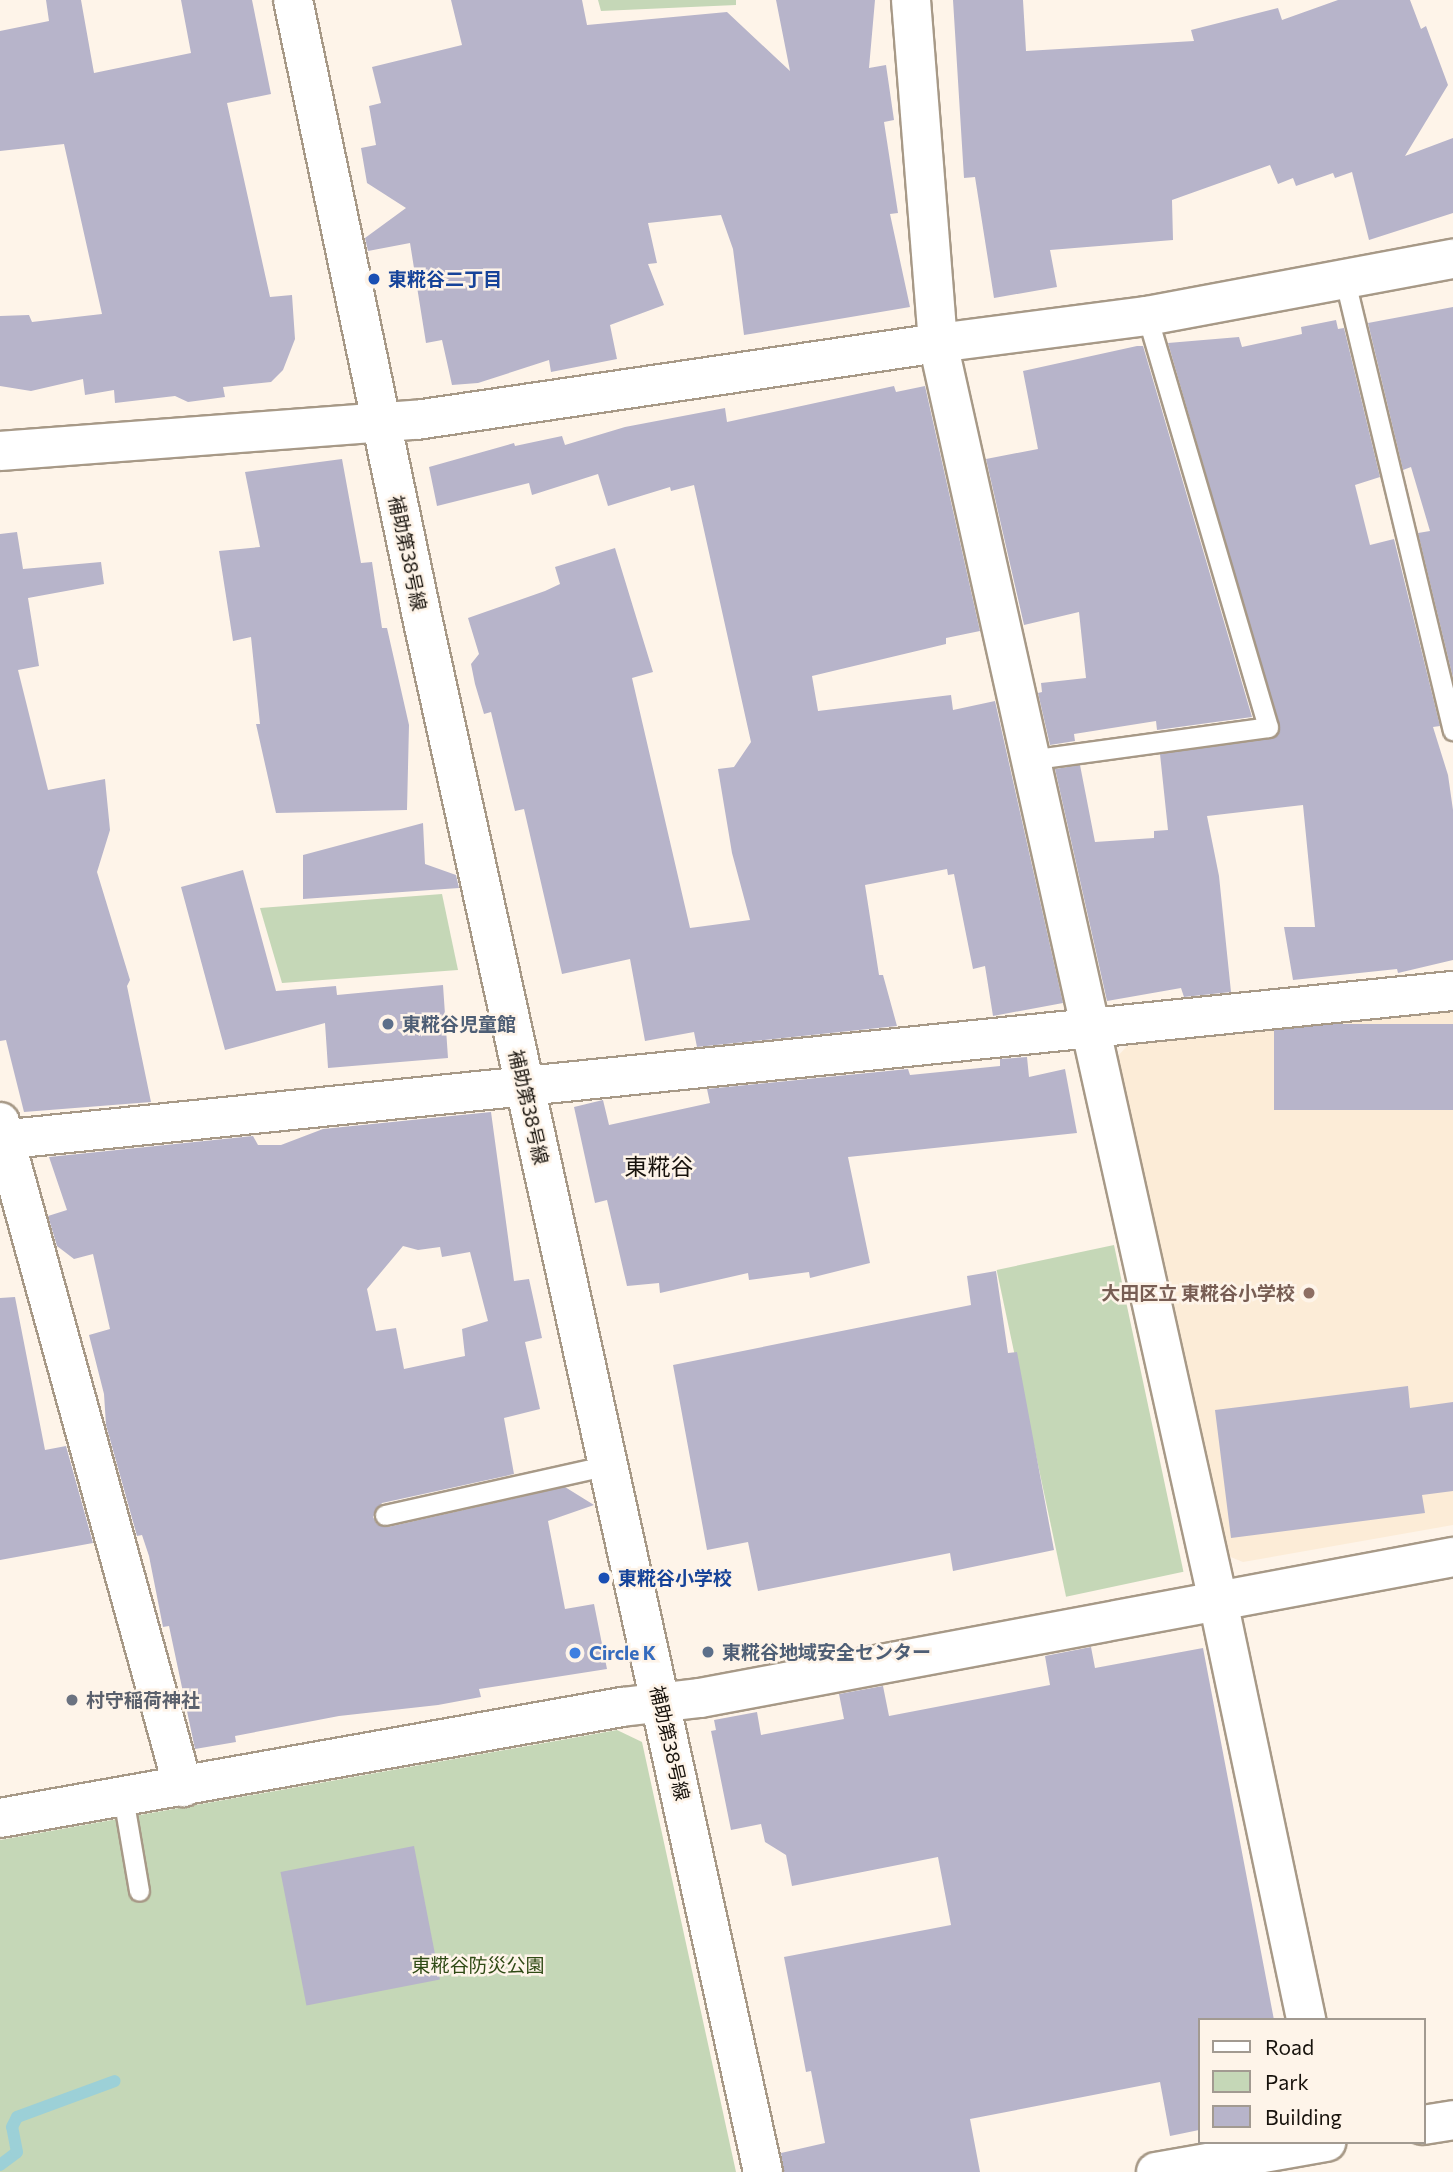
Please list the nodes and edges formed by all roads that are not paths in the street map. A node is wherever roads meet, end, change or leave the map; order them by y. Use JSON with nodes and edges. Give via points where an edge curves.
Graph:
{"nodes":[{"id":1,"x":293,"y":0,"type":"edge"},
{"id":2,"x":911,"y":0,"type":"edge"},
{"id":3,"x":1453,"y":259,"type":"edge"},
{"id":4,"x":1345,"y":281,"type":"junction"},
{"id":5,"x":1147,"y":316,"type":"junction"},
{"id":6,"x":937,"y":342,"type":"junction"},
{"id":7,"x":381,"y":423,"type":"junction"},
{"id":8,"x":0,"y":451,"type":"edge"},
{"id":9,"x":1453,"y":730,"type":"edge"},
{"id":10,"x":1028,"y":760,"type":"junction"},
{"id":11,"x":1453,"y":991,"type":"edge"},
{"id":12,"x":1090,"y":1031,"type":"junction"},
{"id":13,"x":524,"y":1087,"type":"junction"},
{"id":14,"x":1,"y":1133,"type":"edge"},
{"id":15,"x":608,"y":1465,"type":"junction"},
{"id":16,"x":385,"y":1515,"type":"dead end"},
{"id":17,"x":1453,"y":1557,"type":"edge"},
{"id":18,"x":1218,"y":1601,"type":"junction"},
{"id":19,"x":659,"y":1704,"type":"junction"},
{"id":20,"x":183,"y":1787,"type":"junction"},
{"id":21,"x":123,"y":1797,"type":"junction"},
{"id":22,"x":0,"y":1818,"type":"edge"},
{"id":23,"x":139,"y":1891,"type":"dead end"},
{"id":24,"x":1306,"y":2018,"type":"edge"},
{"id":25,"x":1453,"y":2120,"type":"edge"},
{"id":26,"x":1425,"y":2125,"type":"edge"},
{"id":27,"x":1315,"y":2144,"type":"edge"},
{"id":28,"x":1332,"y":2144,"type":"edge"},
{"id":29,"x":763,"y":2172,"type":"edge"},
{"id":30,"x":1156,"y":2172,"type":"edge"},
{"id":31,"x":1338,"y":2172,"type":"edge"}],
"edges":[{"from":1,"to":7,"type":"street","name":"補助第38号線"},
{"from":2,"to":6,"type":"street"},
{"from":3,"to":4,"type":"street"},
{"from":4,"to":5,"type":"street"},
{"from":4,"to":9,"type":"lane"},
{"from":5,"to":6,"type":"street"},
{"from":5,"to":10,"type":"lane","via":[[1268,727]]},
{"from":6,"to":7,"type":"street","via":[[760,372]]},
{"from":6,"to":10,"type":"street"},
{"from":7,"to":8,"type":"street"},
{"from":7,"to":13,"type":"street","name":"補助第38号線"},
{"from":10,"to":12,"type":"street"},
{"from":11,"to":12,"type":"street"},
{"from":12,"to":13,"type":"street"},
{"from":12,"to":18,"type":"street"},
{"from":13,"to":14,"type":"street"},
{"from":13,"to":15,"type":"street","name":"補助第38号線"},
{"from":14,"to":20,"type":"street"},
{"from":15,"to":16,"type":"lane"},
{"from":15,"to":19,"type":"street","name":"補助第38号線"},
{"from":17,"to":18,"type":"street"},
{"from":18,"to":19,"type":"street"},
{"from":18,"to":24,"type":"street"},
{"from":19,"to":20,"type":"street"},
{"from":19,"to":29,"type":"street","name":"補助第38号線"},
{"from":20,"to":21,"type":"street"},
{"from":21,"to":22,"type":"street"},
{"from":21,"to":23,"type":"lane"},
{"from":25,"to":26,"type":"street"},
{"from":27,"to":30,"type":"street"},
{"from":28,"to":31,"type":"street"}]}
